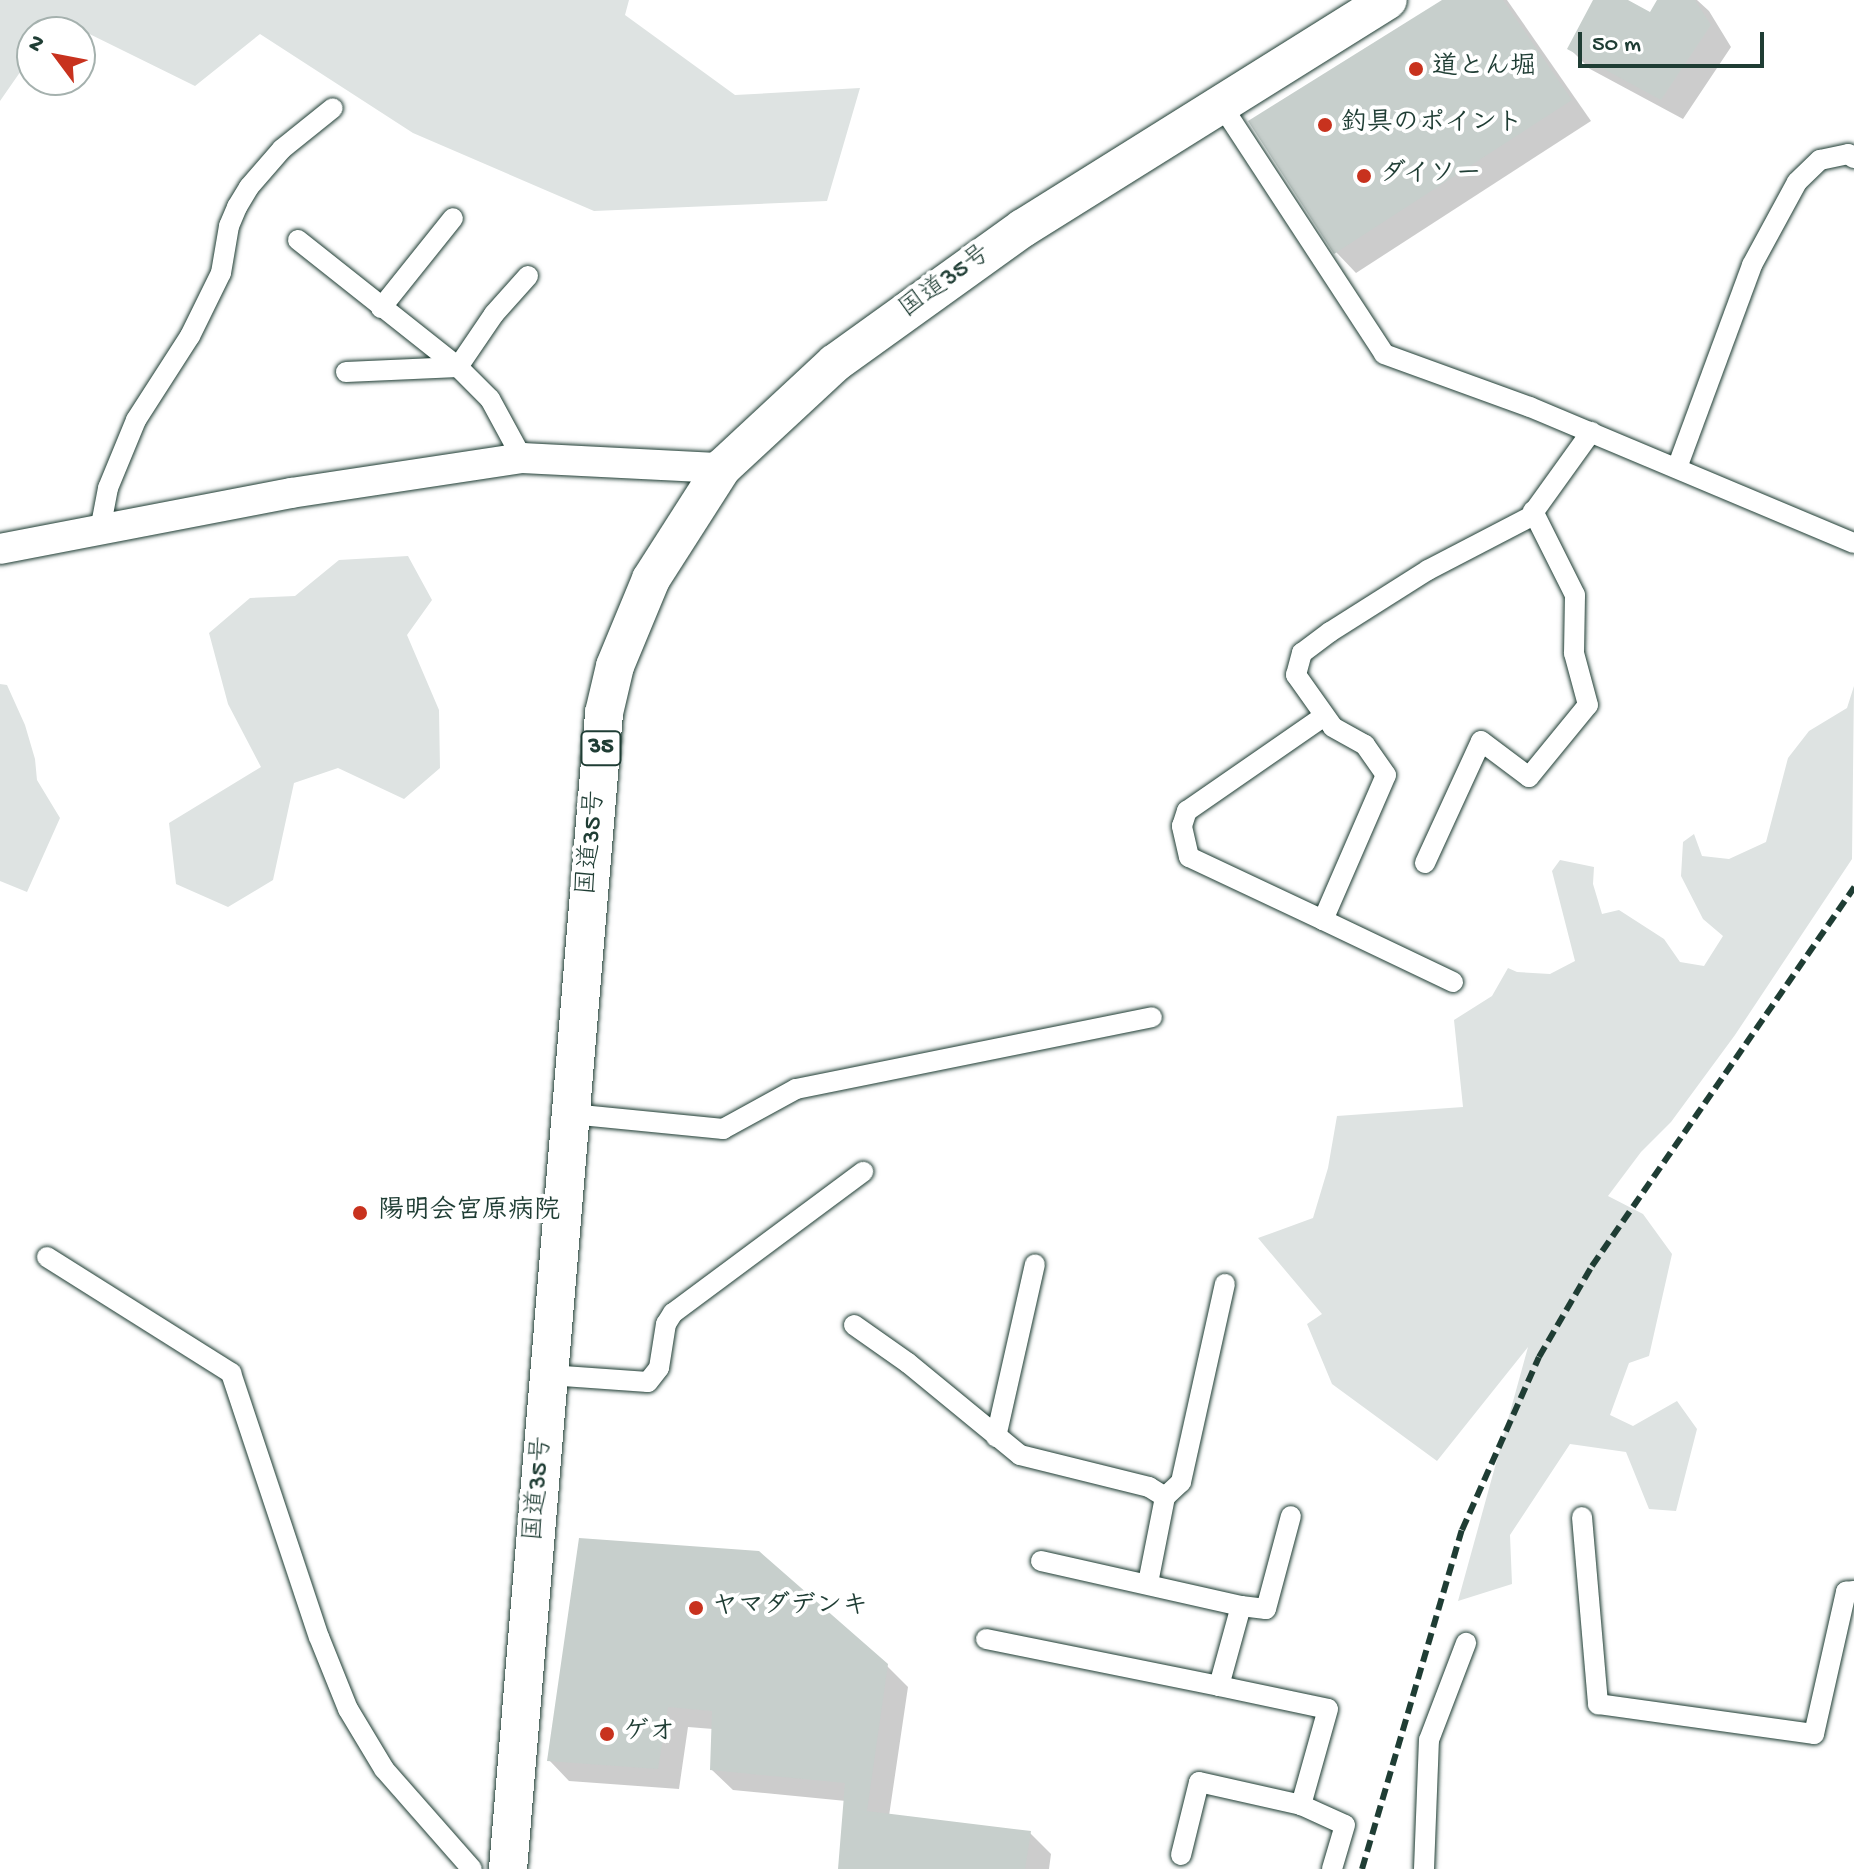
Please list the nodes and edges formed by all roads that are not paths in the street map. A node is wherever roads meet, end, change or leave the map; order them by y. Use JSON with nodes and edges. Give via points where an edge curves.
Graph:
{"nodes":[{"id":1,"x":1388,"y":0,"type":"edge"},
{"id":2,"x":1222,"y":106,"type":"junction"},
{"id":3,"x":333,"y":108,"type":"dead end"},
{"id":4,"x":1854,"y":158,"type":"edge"},
{"id":5,"x":453,"y":218,"type":"dead end"},
{"id":6,"x":298,"y":240,"type":"dead end"},
{"id":7,"x":528,"y":276,"type":"dead end"},
{"id":8,"x":381,"y":308,"type":"junction"},
{"id":9,"x":458,"y":367,"type":"junction"},
{"id":10,"x":346,"y":372,"type":"dead end"},
{"id":11,"x":1591,"y":432,"type":"junction"},
{"id":12,"x":522,"y":458,"type":"junction"},
{"id":13,"x":722,"y":468,"type":"junction"},
{"id":14,"x":1677,"y":468,"type":"junction"},
{"id":15,"x":1533,"y":511,"type":"junction"},
{"id":16,"x":100,"y":530,"type":"junction"},
{"id":17,"x":1854,"y":543,"type":"edge"},
{"id":18,"x":0,"y":549,"type":"edge"},
{"id":19,"x":1324,"y":716,"type":"junction"},
{"id":20,"x":1425,"y":863,"type":"dead end"},
{"id":21,"x":1323,"y":920,"type":"junction"},
{"id":22,"x":1453,"y":982,"type":"dead end"},
{"id":23,"x":1152,"y":1017,"type":"dead end"},
{"id":24,"x":571,"y":1114,"type":"junction"},
{"id":25,"x":863,"y":1172,"type":"dead end"},
{"id":26,"x":47,"y":1257,"type":"dead end"},
{"id":27,"x":1035,"y":1264,"type":"dead end"},
{"id":28,"x":1225,"y":1284,"type":"dead end"},
{"id":29,"x":854,"y":1325,"type":"dead end"},
{"id":30,"x":549,"y":1375,"type":"junction"},
{"id":31,"x":996,"y":1437,"type":"junction"},
{"id":32,"x":1165,"y":1497,"type":"junction"},
{"id":33,"x":1291,"y":1516,"type":"dead end"},
{"id":34,"x":1582,"y":1517,"type":"dead end"},
{"id":35,"x":1041,"y":1561,"type":"dead end"},
{"id":36,"x":1148,"y":1583,"type":"junction"},
{"id":37,"x":1854,"y":1591,"type":"edge"},
{"id":38,"x":1241,"y":1606,"type":"junction"},
{"id":39,"x":986,"y":1639,"type":"dead end"},
{"id":40,"x":1466,"y":1643,"type":"dead end"},
{"id":41,"x":1219,"y":1686,"type":"junction"},
{"id":42,"x":1301,"y":1805,"type":"junction"},
{"id":43,"x":1181,"y":1855,"type":"dead end"},
{"id":44,"x":472,"y":1869,"type":"edge"},
{"id":45,"x":508,"y":1869,"type":"edge"},
{"id":46,"x":1332,"y":1869,"type":"edge"},
{"id":47,"x":1424,"y":1869,"type":"edge"}],
"edges":[{"from":1,"to":2,"type":"highway","name":"国道35号","number":"35"},
{"from":2,"to":11,"type":"street","via":[[1384,354]]},
{"from":2,"to":13,"type":"highway","name":"国道35号","number":"35","via":[[1023,228],[835,363]]},
{"from":3,"to":16,"type":"street","via":[[282,149],[237,207],[221,273],[190,336],[136,420],[108,488]]},
{"from":4,"to":14,"type":"street","via":[[1848,154],[1820,160],[1797,182],[1752,265]]},
{"from":5,"to":8,"type":"street"},
{"from":6,"to":8,"type":"street"},
{"from":7,"to":9,"type":"street"},
{"from":8,"to":9,"type":"street"},
{"from":9,"to":10,"type":"street"},
{"from":9,"to":12,"type":"street","via":[[490,399]]},
{"from":11,"to":14,"type":"street"},
{"from":11,"to":15,"type":"street"},
{"from":12,"to":13,"type":"street"},
{"from":12,"to":16,"type":"street"},
{"from":13,"to":24,"type":"highway","name":"国道35号","number":"35","via":[[651,579],[615,666],[604,713]]},
{"from":14,"to":17,"type":"street"},
{"from":15,"to":19,"type":"street","via":[[1428,570],[1302,653],[1296,675]]},
{"from":15,"to":20,"type":"street","via":[[1575,595],[1574,653],[1588,705],[1529,777],[1481,741]]},
{"from":16,"to":18,"type":"street"},
{"from":19,"to":21,"type":"street","via":[[1365,745],[1386,775]]},
{"from":19,"to":21,"type":"street","via":[[1187,811],[1182,826],[1189,857]]},
{"from":21,"to":22,"type":"street"},
{"from":23,"to":24,"type":"street","via":[[796,1089],[723,1129]]},
{"from":24,"to":30,"type":"highway","name":"国道35号","number":"35"},
{"from":25,"to":30,"type":"street","via":[[673,1313],[666,1324],[659,1368],[648,1382]]},
{"from":26,"to":44,"type":"street","via":[[231,1373],[348,1709],[384,1769]]},
{"from":27,"to":31,"type":"street"},
{"from":28,"to":32,"type":"street","via":[[1181,1482]]},
{"from":29,"to":31,"type":"street"},
{"from":30,"to":45,"type":"highway","name":"国道35号","number":"35"},
{"from":31,"to":32,"type":"street","via":[[1020,1455],[1149,1487]]},
{"from":32,"to":36,"type":"street"},
{"from":33,"to":38,"type":"street","via":[[1266,1609]]},
{"from":34,"to":37,"type":"street","via":[[1598,1704],[1814,1734],[1846,1592]]},
{"from":35,"to":36,"type":"street"},
{"from":36,"to":38,"type":"street"},
{"from":38,"to":41,"type":"street"},
{"from":39,"to":41,"type":"street"},
{"from":40,"to":47,"type":"street","via":[[1429,1740]]},
{"from":41,"to":42,"type":"street","via":[[1328,1709]]},
{"from":42,"to":43,"type":"street","via":[[1199,1782]]},
{"from":42,"to":46,"type":"street","via":[[1345,1825]]}]}
